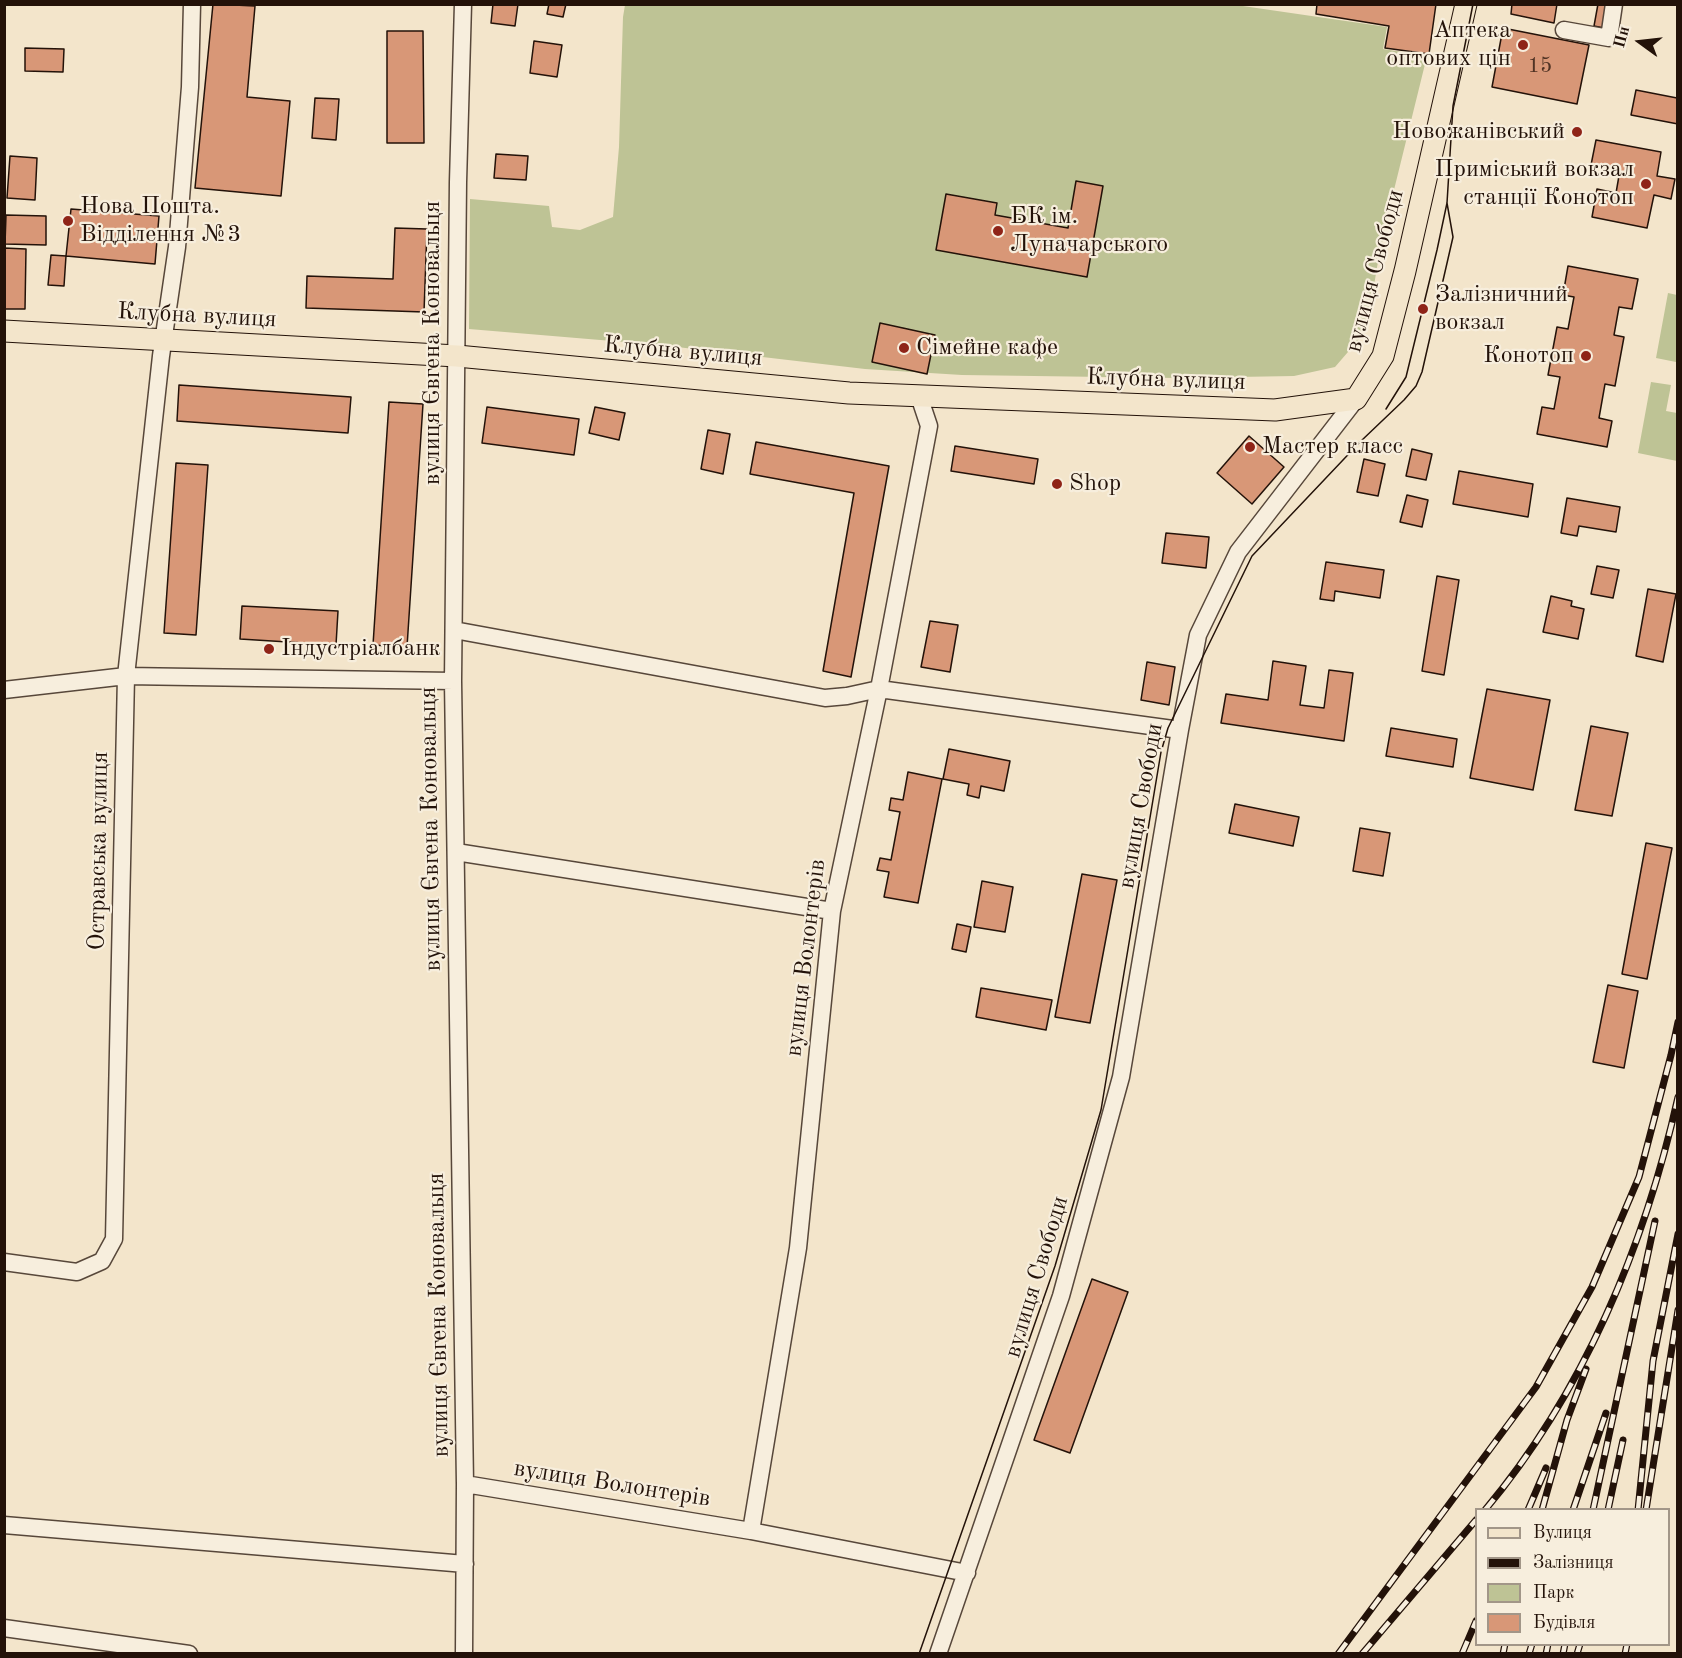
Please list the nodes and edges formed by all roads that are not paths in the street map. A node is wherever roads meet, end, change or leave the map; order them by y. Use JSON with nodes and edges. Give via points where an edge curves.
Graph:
{"nodes":[{"id":1,"x":192,"y":4,"type":"edge"},
{"id":2,"x":463,"y":4,"type":"edge"},
{"id":3,"x":1466,"y":4,"type":"edge"},
{"id":4,"x":1614,"y":4,"type":"edge"},
{"id":5,"x":1564,"y":30,"type":"dead end"},
{"id":6,"x":4,"y":332,"type":"edge"},
{"id":7,"x":163,"y":340,"type":"junction"},
{"id":8,"x":457,"y":356,"type":"junction"},
{"id":9,"x":919,"y":396,"type":"junction"},
{"id":10,"x":1356,"y":399,"type":"junction"},
{"id":11,"x":454,"y":630,"type":"junction"},
{"id":12,"x":126,"y":676,"type":"junction"},
{"id":13,"x":453,"y":681,"type":"junction"},
{"id":14,"x":879,"y":689,"type":"junction"},
{"id":15,"x":4,"y":690,"type":"edge"},
{"id":16,"x":1180,"y":730,"type":"junction"},
{"id":17,"x":456,"y":852,"type":"junction"},
{"id":18,"x":832,"y":911,"type":"junction"},
{"id":19,"x":4,"y":1262,"type":"edge"},
{"id":20,"x":465,"y":1484,"type":"junction"},
{"id":21,"x":4,"y":1525,"type":"edge"},
{"id":22,"x":751,"y":1531,"type":"junction"},
{"id":23,"x":465,"y":1564,"type":"junction"},
{"id":24,"x":967,"y":1573,"type":"junction"},
{"id":25,"x":4,"y":1628,"type":"edge"},
{"id":26,"x":189,"y":1653,"type":"edge"},
{"id":27,"x":464,"y":1653,"type":"edge"},
{"id":28,"x":938,"y":1653,"type":"edge"}],
"edges":[{"from":1,"to":7,"type":"street","name":"Остравська вулиця","via":[[190,87],[177,247]]},
{"from":2,"to":8,"type":"street","name":"вулиця Євгена Коновальця"},
{"from":3,"to":10,"type":"main road","name":"вулиця Свободи","via":[[1383,356]]},
{"from":4,"to":5,"type":"street","via":[[1609,38]]},
{"from":6,"to":7,"type":"main road","name":"Клубна вулиця"},
{"from":7,"to":8,"type":"main road","name":"Клубна вулиця"},
{"from":7,"to":12,"type":"street","name":"Остравська вулиця"},
{"from":8,"to":9,"type":"main road","name":"Клубна вулиця","via":[[849,393]]},
{"from":8,"to":11,"type":"street","name":"вулиця Євгена Коновальця"},
{"from":9,"to":10,"type":"main road","name":"Клубна вулиця","via":[[1275,410]]},
{"from":9,"to":14,"type":"street","name":"вулиця Волонтерів","via":[[929,426]]},
{"from":10,"to":16,"type":"street","name":"вулиця Свободи","via":[[1238,552],[1198,635]]},
{"from":11,"to":13,"type":"street","name":"вулиця Євгена Коновальця"},
{"from":11,"to":14,"type":"street","via":[[825,698]]},
{"from":12,"to":13,"type":"street"},
{"from":12,"to":15,"type":"street"},
{"from":12,"to":19,"type":"street","name":"Остравська вулиця","via":[[114,1239],[102,1261],[77,1272]]},
{"from":13,"to":17,"type":"street","name":"вулиця Євгена Коновальця"},
{"from":14,"to":16,"type":"street"},
{"from":14,"to":18,"type":"street","name":"вулиця Волонтерів"},
{"from":16,"to":24,"type":"street","name":"вулиця Свободи","via":[[1121,1077],[1061,1296]]},
{"from":17,"to":18,"type":"street"},
{"from":17,"to":20,"type":"street","name":"вулиця Євгена Коновальця"},
{"from":18,"to":22,"type":"street","name":"вулиця Волонтерів","via":[[798,1248]]},
{"from":20,"to":22,"type":"street","name":"вулиця Волонтерів"},
{"from":20,"to":23,"type":"street","name":"вулиця Євгена Коновальця"},
{"from":21,"to":23,"type":"street"},
{"from":22,"to":24,"type":"street","name":"вулиця Волонтерів"},
{"from":23,"to":27,"type":"street","name":"вулиця Євгена Коновальця"},
{"from":24,"to":28,"type":"street","name":"вулиця Свободи"},
{"from":25,"to":26,"type":"street"}]}
